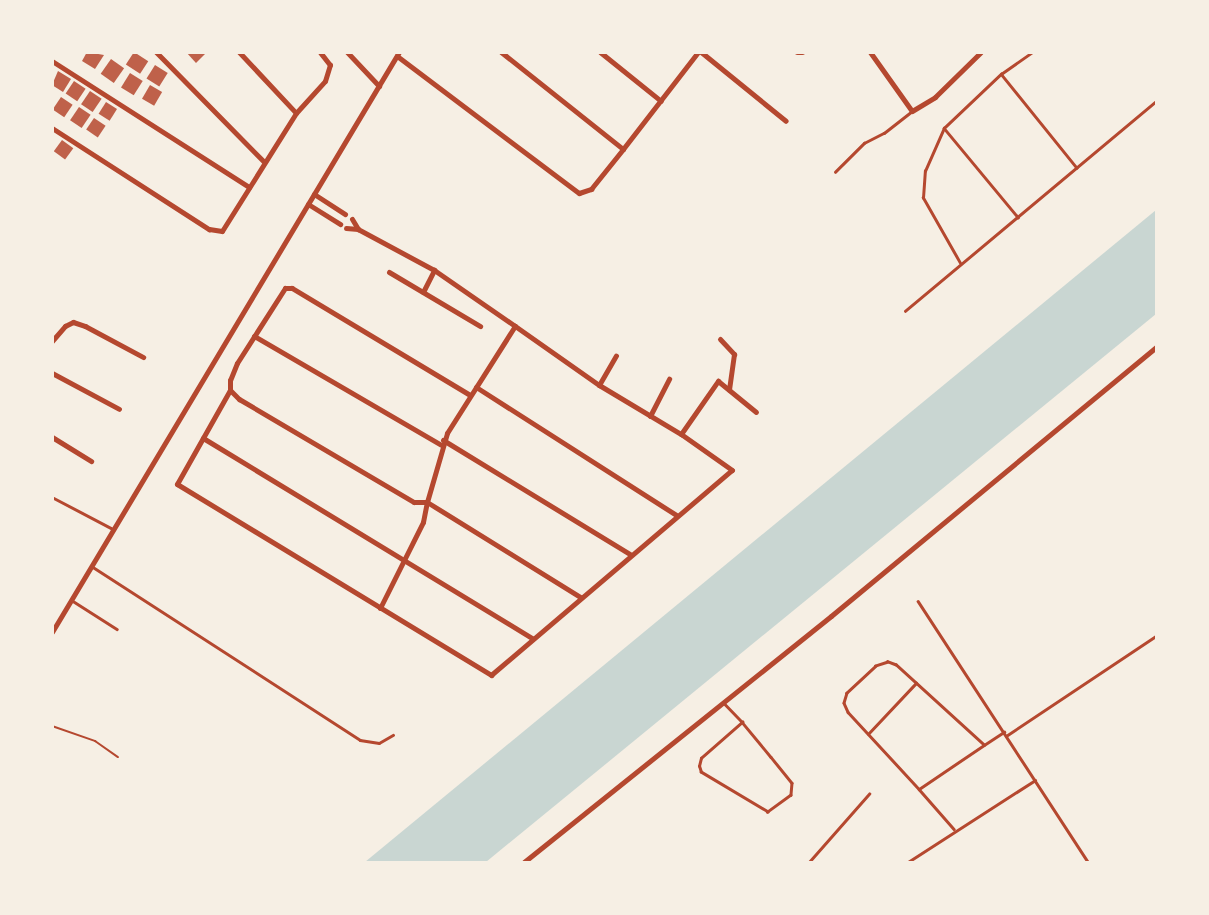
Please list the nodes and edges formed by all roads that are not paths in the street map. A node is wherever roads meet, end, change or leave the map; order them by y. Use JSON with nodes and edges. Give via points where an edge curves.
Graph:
{"nodes":[{"id":1,"x":239,"y":52,"type":"edge"},
{"id":2,"x":320,"y":52,"type":"edge"},
{"id":3,"x":334,"y":52,"type":"edge"},
{"id":4,"x":347,"y":52,"type":"edge"},
{"id":5,"x":501,"y":52,"type":"edge"},
{"id":6,"x":600,"y":52,"type":"edge"},
{"id":7,"x":700,"y":52,"type":"edge"},
{"id":8,"x":797,"y":52,"type":"edge"},
{"id":9,"x":802,"y":52,"type":"edge"},
{"id":10,"x":870,"y":52,"type":"edge"},
{"id":11,"x":981,"y":52,"type":"edge"},
{"id":12,"x":1032,"y":52,"type":"edge"},
{"id":13,"x":156,"y":53,"type":"edge"},
{"id":14,"x":398,"y":54,"type":"edge"},
{"id":15,"x":327,"y":60,"type":"junction"},
{"id":16,"x":52,"y":61,"type":"edge"},
{"id":17,"x":1001,"y":74,"type":"junction"},
{"id":18,"x":379,"y":86,"type":"junction"},
{"id":19,"x":661,"y":101,"type":"junction"},
{"id":20,"x":1157,"y":101,"type":"edge"},
{"id":21,"x":912,"y":111,"type":"junction"},
{"id":22,"x":296,"y":113,"type":"junction"},
{"id":23,"x":786,"y":121,"type":"dead end"},
{"id":24,"x":52,"y":128,"type":"edge"},
{"id":25,"x":944,"y":128,"type":"junction"},
{"id":26,"x":623,"y":149,"type":"junction"},
{"id":27,"x":264,"y":162,"type":"junction"},
{"id":28,"x":1077,"y":168,"type":"junction"},
{"id":29,"x":835,"y":172,"type":"dead end"},
{"id":30,"x":249,"y":187,"type":"junction"},
{"id":31,"x":314,"y":194,"type":"junction"},
{"id":32,"x":309,"y":204,"type":"junction"},
{"id":33,"x":345,"y":214,"type":"dead end"},
{"id":34,"x":1018,"y":217,"type":"junction"},
{"id":35,"x":352,"y":219,"type":"dead end"},
{"id":36,"x":340,"y":224,"type":"dead end"},
{"id":37,"x":346,"y":228,"type":"dead end"},
{"id":38,"x":358,"y":229,"type":"junction"},
{"id":39,"x":961,"y":264,"type":"junction"},
{"id":40,"x":434,"y":271,"type":"junction"},
{"id":41,"x":389,"y":272,"type":"dead end"},
{"id":42,"x":423,"y":292,"type":"junction"},
{"id":43,"x":905,"y":311,"type":"dead end"},
{"id":44,"x":480,"y":326,"type":"dead end"},
{"id":45,"x":515,"y":326,"type":"junction"},
{"id":46,"x":254,"y":335,"type":"junction"},
{"id":47,"x":720,"y":339,"type":"dead end"},
{"id":48,"x":52,"y":341,"type":"edge"},
{"id":49,"x":1157,"y":347,"type":"edge"},
{"id":50,"x":616,"y":355,"type":"dead end"},
{"id":51,"x":143,"y":357,"type":"dead end"},
{"id":52,"x":52,"y":373,"type":"edge"},
{"id":53,"x":669,"y":379,"type":"dead end"},
{"id":54,"x":599,"y":385,"type":"junction"},
{"id":55,"x":476,"y":387,"type":"junction"},
{"id":56,"x":230,"y":390,"type":"junction"},
{"id":57,"x":729,"y":390,"type":"junction"},
{"id":58,"x":470,"y":395,"type":"junction"},
{"id":59,"x":119,"y":409,"type":"dead end"},
{"id":60,"x":756,"y":412,"type":"dead end"},
{"id":61,"x":650,"y":416,"type":"junction"},
{"id":62,"x":681,"y":434,"type":"junction"},
{"id":63,"x":52,"y":437,"type":"edge"},
{"id":64,"x":203,"y":438,"type":"junction"},
{"id":65,"x":442,"y":442,"type":"junction"},
{"id":66,"x":91,"y":461,"type":"dead end"},
{"id":67,"x":52,"y":497,"type":"edge"},
{"id":68,"x":427,"y":502,"type":"junction"},
{"id":69,"x":676,"y":515,"type":"junction"},
{"id":70,"x":114,"y":530,"type":"junction"},
{"id":71,"x":630,"y":554,"type":"junction"},
{"id":72,"x":403,"y":560,"type":"junction"},
{"id":73,"x":92,"y":566,"type":"junction"},
{"id":74,"x":580,"y":597,"type":"junction"},
{"id":75,"x":71,"y":601,"type":"junction"},
{"id":76,"x":918,"y":601,"type":"dead end"},
{"id":77,"x":380,"y":608,"type":"junction"},
{"id":78,"x":117,"y":629,"type":"dead end"},
{"id":79,"x":52,"y":632,"type":"edge"},
{"id":80,"x":1157,"y":636,"type":"edge"},
{"id":81,"x":533,"y":639,"type":"junction"},
{"id":82,"x":916,"y":683,"type":"junction"},
{"id":83,"x":722,"y":702,"type":"junction"},
{"id":84,"x":741,"y":722,"type":"junction"},
{"id":85,"x":1004,"y":732,"type":"junction"},
{"id":86,"x":868,"y":734,"type":"junction"},
{"id":87,"x":393,"y":735,"type":"dead end"},
{"id":88,"x":1006,"y":736,"type":"junction"},
{"id":89,"x":984,"y":745,"type":"junction"},
{"id":90,"x":1035,"y":780,"type":"junction"},
{"id":91,"x":919,"y":789,"type":"junction"},
{"id":92,"x":869,"y":794,"type":"dead end"},
{"id":93,"x":954,"y":830,"type":"junction"},
{"id":94,"x":524,"y":863,"type":"edge"},
{"id":95,"x":808,"y":863,"type":"edge"},
{"id":96,"x":908,"y":863,"type":"edge"},
{"id":97,"x":1088,"y":863,"type":"edge"}],
"edges":[{"from":1,"to":22,"type":"street"},
{"from":2,"to":15,"type":"street"},
{"from":3,"to":15,"type":"street"},
{"from":4,"to":18,"type":"street"},
{"from":5,"to":26,"type":"street"},
{"from":6,"to":19,"type":"street"},
{"from":7,"to":19,"type":"street"},
{"from":7,"to":23,"type":"street"},
{"from":8,"to":9,"type":"street"},
{"from":10,"to":21,"type":"street"},
{"from":11,"to":21,"type":"street","via":[[935,97]]},
{"from":12,"to":17,"type":"lane"},
{"from":13,"to":27,"type":"street"},
{"from":14,"to":18,"type":"street"},
{"from":14,"to":26,"type":"street","via":[[579,193],[591,189]]},
{"from":15,"to":22,"type":"street","via":[[330,72]]},
{"from":16,"to":30,"type":"street"},
{"from":17,"to":25,"type":"lane"},
{"from":17,"to":28,"type":"lane"},
{"from":18,"to":31,"type":"street"},
{"from":19,"to":26,"type":"street"},
{"from":20,"to":28,"type":"lane"},
{"from":21,"to":29,"type":"lane","via":[[864,143]]},
{"from":22,"to":27,"type":"street"},
{"from":24,"to":30,"type":"street","via":[[216,231],[226,227]]},
{"from":25,"to":34,"type":"lane"},
{"from":25,"to":39,"type":"lane","via":[[921,189],[928,211]]},
{"from":27,"to":30,"type":"street"},
{"from":28,"to":34,"type":"lane"},
{"from":31,"to":32,"type":"street"},
{"from":31,"to":33,"type":"street"},
{"from":32,"to":36,"type":"street"},
{"from":32,"to":70,"type":"street"},
{"from":34,"to":39,"type":"lane"},
{"from":35,"to":38,"type":"street"},
{"from":37,"to":38,"type":"street"},
{"from":38,"to":40,"type":"street"},
{"from":39,"to":43,"type":"lane"},
{"from":40,"to":42,"type":"street"},
{"from":40,"to":45,"type":"street"},
{"from":41,"to":42,"type":"street"},
{"from":42,"to":44,"type":"street"},
{"from":45,"to":54,"type":"street"},
{"from":45,"to":55,"type":"street"},
{"from":46,"to":56,"type":"street","via":[[237,363]]},
{"from":46,"to":58,"type":"street","via":[[279,295],[292,288]]},
{"from":46,"to":65,"type":"street"},
{"from":47,"to":57,"type":"street","via":[[734,354]]},
{"from":48,"to":51,"type":"street","via":[[73,322]]},
{"from":49,"to":83,"type":"street"},
{"from":50,"to":54,"type":"street"},
{"from":52,"to":59,"type":"street"},
{"from":53,"to":61,"type":"street"},
{"from":54,"to":61,"type":"street"},
{"from":55,"to":58,"type":"street"},
{"from":55,"to":69,"type":"street"},
{"from":56,"to":64,"type":"street"},
{"from":56,"to":68,"type":"street","via":[[414,502]]},
{"from":57,"to":60,"type":"street"},
{"from":57,"to":62,"type":"street","via":[[718,381]]},
{"from":58,"to":65,"type":"street"},
{"from":61,"to":62,"type":"street"},
{"from":62,"to":69,"type":"street","via":[[732,470]]},
{"from":63,"to":66,"type":"street"},
{"from":64,"to":72,"type":"street"},
{"from":64,"to":77,"type":"street","via":[[177,484]]},
{"from":65,"to":68,"type":"street"},
{"from":65,"to":71,"type":"street"},
{"from":67,"to":70,"type":"lane"},
{"from":68,"to":72,"type":"street","via":[[423,522]]},
{"from":68,"to":74,"type":"street"},
{"from":69,"to":71,"type":"street"},
{"from":70,"to":73,"type":"street"},
{"from":71,"to":74,"type":"street"},
{"from":72,"to":77,"type":"street"},
{"from":72,"to":81,"type":"street"},
{"from":73,"to":75,"type":"street"},
{"from":73,"to":87,"type":"lane","via":[[360,740],[379,743]]},
{"from":74,"to":81,"type":"street"},
{"from":75,"to":78,"type":"lane"},
{"from":75,"to":79,"type":"street"},
{"from":76,"to":85,"type":"lane"},
{"from":77,"to":81,"type":"street","via":[[491,675]]},
{"from":80,"to":88,"type":"lane"},
{"from":82,"to":86,"type":"lane"},
{"from":82,"to":86,"type":"lane","via":[[888,662],[876,666],[847,693],[844,703],[848,712]]},
{"from":82,"to":89,"type":"lane"},
{"from":83,"to":84,"type":"lane"},
{"from":83,"to":94,"type":"street"},
{"from":84,"to":84,"type":"lane","via":[[701,758],[699,766],[701,772],[768,812],[791,794],[792,783]]},
{"from":85,"to":88,"type":"lane"},
{"from":85,"to":89,"type":"lane"},
{"from":86,"to":91,"type":"lane"},
{"from":88,"to":90,"type":"lane"},
{"from":89,"to":91,"type":"lane"},
{"from":90,"to":93,"type":"lane"},
{"from":90,"to":97,"type":"lane"},
{"from":91,"to":93,"type":"lane"},
{"from":92,"to":95,"type":"lane"},
{"from":93,"to":96,"type":"lane"}]}
